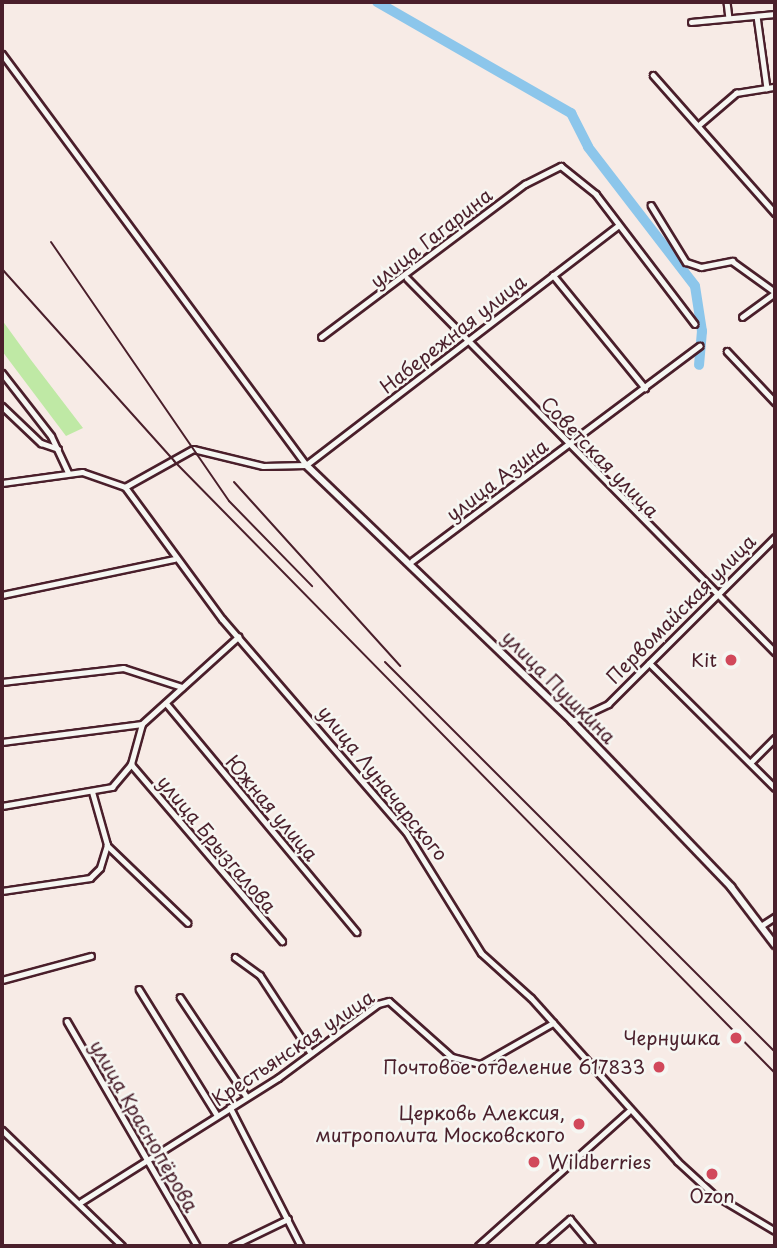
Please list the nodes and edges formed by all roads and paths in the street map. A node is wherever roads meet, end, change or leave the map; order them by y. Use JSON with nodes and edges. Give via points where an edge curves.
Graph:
{"nodes":[{"id":1,"x":727,"y":2,"type":"edge"},
{"id":2,"x":775,"y":14,"type":"edge"},
{"id":3,"x":757,"y":16,"type":"junction"},
{"id":4,"x":729,"y":18,"type":"junction"},
{"id":5,"x":691,"y":22,"type":"dead end"},
{"id":6,"x":2,"y":54,"type":"edge"},
{"id":7,"x":653,"y":75,"type":"dead end"},
{"id":8,"x":775,"y":87,"type":"edge"},
{"id":9,"x":767,"y":88,"type":"junction"},
{"id":10,"x":700,"y":124,"type":"junction"},
{"id":11,"x":650,"y":205,"type":"dead end"},
{"id":12,"x":775,"y":213,"type":"edge"},
{"id":13,"x":618,"y":226,"type":"junction"},
{"id":14,"x":553,"y":275,"type":"junction"},
{"id":15,"x":407,"y":278,"type":"junction"},
{"id":16,"x":775,"y":292,"type":"edge"},
{"id":17,"x":742,"y":317,"type":"dead end"},
{"id":18,"x":695,"y":324,"type":"dead end"},
{"id":19,"x":321,"y":337,"type":"dead end"},
{"id":20,"x":466,"y":342,"type":"junction"},
{"id":21,"x":699,"y":346,"type":"dead end"},
{"id":22,"x":727,"y":351,"type":"dead end"},
{"id":23,"x":2,"y":373,"type":"edge"},
{"id":24,"x":645,"y":388,"type":"junction"},
{"id":25,"x":775,"y":402,"type":"edge"},
{"id":26,"x":2,"y":406,"type":"edge"},
{"id":27,"x":568,"y":445,"type":"junction"},
{"id":28,"x":58,"y":449,"type":"junction"},
{"id":29,"x":306,"y":465,"type":"junction"},
{"id":30,"x":68,"y":472,"type":"junction"},
{"id":31,"x":2,"y":483,"type":"edge"},
{"id":32,"x":125,"y":487,"type":"junction"},
{"id":33,"x":775,"y":537,"type":"edge"},
{"id":34,"x":174,"y":559,"type":"junction"},
{"id":35,"x":412,"y":561,"type":"junction"},
{"id":36,"x":2,"y":595,"type":"edge"},
{"id":37,"x":716,"y":596,"type":"junction"},
{"id":38,"x":237,"y":637,"type":"junction"},
{"id":39,"x":775,"y":652,"type":"edge"},
{"id":40,"x":649,"y":663,"type":"junction"},
{"id":41,"x":2,"y":682,"type":"edge"},
{"id":42,"x":183,"y":688,"type":"junction"},
{"id":43,"x":166,"y":703,"type":"junction"},
{"id":44,"x":572,"y":721,"type":"junction"},
{"id":45,"x":142,"y":724,"type":"junction"},
{"id":46,"x":775,"y":738,"type":"edge"},
{"id":47,"x":2,"y":742,"type":"edge"},
{"id":48,"x":750,"y":763,"type":"junction"},
{"id":49,"x":131,"y":764,"type":"junction"},
{"id":50,"x":775,"y":788,"type":"edge"},
{"id":51,"x":92,"y":792,"type":"junction"},
{"id":52,"x":2,"y":806,"type":"edge"},
{"id":53,"x":107,"y":845,"type":"junction"},
{"id":54,"x":2,"y":891,"type":"edge"},
{"id":55,"x":775,"y":916,"type":"edge"},
{"id":56,"x":188,"y":923,"type":"dead end"},
{"id":57,"x":761,"y":926,"type":"junction"},
{"id":58,"x":357,"y":932,"type":"dead end"},
{"id":59,"x":282,"y":941,"type":"dead end"},
{"id":60,"x":775,"y":945,"type":"edge"},
{"id":61,"x":91,"y":956,"type":"dead end"},
{"id":62,"x":235,"y":957,"type":"dead end"},
{"id":63,"x":2,"y":980,"type":"edge"},
{"id":64,"x":139,"y":989,"type":"dead end"},
{"id":65,"x":180,"y":996,"type":"dead end"},
{"id":66,"x":67,"y":1021,"type":"dead end"},
{"id":67,"x":553,"y":1023,"type":"junction"},
{"id":68,"x":311,"y":1053,"type":"junction"},
{"id":69,"x":247,"y":1097,"type":"junction"},
{"id":70,"x":230,"y":1107,"type":"junction"},
{"id":71,"x":628,"y":1112,"type":"junction"},
{"id":72,"x":217,"y":1115,"type":"junction"},
{"id":73,"x":2,"y":1130,"type":"edge"},
{"id":74,"x":149,"y":1157,"type":"junction"},
{"id":75,"x":81,"y":1202,"type":"junction"},
{"id":76,"x":289,"y":1219,"type":"junction"},
{"id":77,"x":775,"y":1231,"type":"edge"},
{"id":78,"x":197,"y":1245,"type":"edge"},
{"id":79,"x":122,"y":1246,"type":"edge"},
{"id":80,"x":232,"y":1246,"type":"edge"},
{"id":81,"x":301,"y":1246,"type":"edge"},
{"id":82,"x":478,"y":1246,"type":"edge"},
{"id":83,"x":539,"y":1246,"type":"edge"},
{"id":84,"x":593,"y":1246,"type":"edge"}],
"edges":[{"from":1,"to":4,"type":"street"},
{"from":2,"to":3,"type":"street"},
{"from":3,"to":4,"type":"street"},
{"from":3,"to":9,"type":"street"},
{"from":4,"to":5,"type":"street"},
{"from":6,"to":29,"type":"street"},
{"from":7,"to":10,"type":"street"},
{"from":8,"to":9,"type":"street"},
{"from":9,"to":10,"type":"street","via":[[736,93]]},
{"from":10,"to":12,"type":"street"},
{"from":11,"to":16,"type":"street","via":[[686,262],[701,267],[732,261]]},
{"from":13,"to":14,"type":"street","name":"Набережная улица"},
{"from":13,"to":15,"type":"street","name":"улица Гагарина","via":[[596,194],[561,166],[524,184]]},
{"from":13,"to":18,"type":"street"},
{"from":14,"to":20,"type":"street","name":"Набережная улица"},
{"from":14,"to":24,"type":"street"},
{"from":15,"to":19,"type":"street","name":"улица Гагарина"},
{"from":15,"to":20,"type":"street","name":"Советская улица"},
{"from":16,"to":17,"type":"street"},
{"from":20,"to":27,"type":"street","name":"Советская улица"},
{"from":20,"to":29,"type":"street","name":"Набережная улица"},
{"from":21,"to":24,"type":"street","name":"улица Азина"},
{"from":22,"to":25,"type":"street"},
{"from":23,"to":28,"type":"street"},
{"from":24,"to":27,"type":"street","name":"улица Азина"},
{"from":26,"to":28,"type":"street","via":[[41,443]]},
{"from":27,"to":35,"type":"street","name":"улица Азина"},
{"from":27,"to":37,"type":"street","name":"Советская улица"},
{"from":28,"to":30,"type":"street"},
{"from":29,"to":32,"type":"street","via":[[263,466],[193,449]]},
{"from":29,"to":35,"type":"main road","name":"улица Пушкина"},
{"from":30,"to":31,"type":"street"},
{"from":30,"to":32,"type":"street"},
{"from":32,"to":34,"type":"street","name":"улица Луначарского"},
{"from":33,"to":37,"type":"street","name":"Первомайская улица"},
{"from":34,"to":36,"type":"street"},
{"from":34,"to":38,"type":"street","name":"улица Луначарского"},
{"from":35,"to":44,"type":"main road","name":"улица Пушкина"},
{"from":37,"to":39,"type":"street","name":"Советская улица"},
{"from":37,"to":40,"type":"street","name":"Первомайская улица"},
{"from":38,"to":42,"type":"street"},
{"from":38,"to":67,"type":"street","name":"улица Луначарского","via":[[406,832],[481,953]]},
{"from":40,"to":44,"type":"street","name":"Первомайская улица","via":[[608,704]]},
{"from":40,"to":48,"type":"street"},
{"from":41,"to":42,"type":"street","via":[[122,668]]},
{"from":42,"to":43,"type":"street"},
{"from":43,"to":45,"type":"street"},
{"from":43,"to":58,"type":"street","name":"Южная улица"},
{"from":44,"to":57,"type":"main road","name":"улица Пушкина"},
{"from":45,"to":47,"type":"street"},
{"from":45,"to":49,"type":"street"},
{"from":46,"to":48,"type":"street"},
{"from":48,"to":50,"type":"street"},
{"from":49,"to":51,"type":"street","via":[[112,787]]},
{"from":49,"to":59,"type":"street","name":"улица Брызгалова"},
{"from":51,"to":52,"type":"street"},
{"from":51,"to":53,"type":"street"},
{"from":53,"to":54,"type":"street","via":[[90,878]]},
{"from":53,"to":56,"type":"street"},
{"from":55,"to":57,"type":"street"},
{"from":57,"to":60,"type":"main road","name":"улица Пушкина"},
{"from":61,"to":63,"type":"street"},
{"from":62,"to":68,"type":"street","via":[[260,975]]},
{"from":64,"to":72,"type":"street"},
{"from":65,"to":69,"type":"street"},
{"from":66,"to":74,"type":"street","name":"улица Краснопёрова"},
{"from":67,"to":68,"type":"street","name":"Крестьянская улица","via":[[481,1063],[452,1057],[389,1001]]},
{"from":67,"to":71,"type":"street","name":"улица Луначарского"},
{"from":68,"to":69,"type":"street","name":"Крестьянская улица"},
{"from":69,"to":70,"type":"street","name":"Крестьянская улица"},
{"from":70,"to":72,"type":"street","name":"Крестьянская улица"},
{"from":70,"to":76,"type":"street"},
{"from":71,"to":77,"type":"street","name":"улица Луначарского","via":[[713,1194]]},
{"from":71,"to":82,"type":"street"},
{"from":72,"to":74,"type":"street","name":"Крестьянская улица"},
{"from":73,"to":75,"type":"street"},
{"from":74,"to":75,"type":"street","name":"Крестьянская улица"},
{"from":74,"to":78,"type":"street","name":"улица Краснопёрова","via":[[150,1169]]},
{"from":75,"to":79,"type":"street"},
{"from":76,"to":80,"type":"street"},
{"from":76,"to":81,"type":"street"},
{"from":83,"to":84,"type":"street","via":[[570,1219]]}]}
